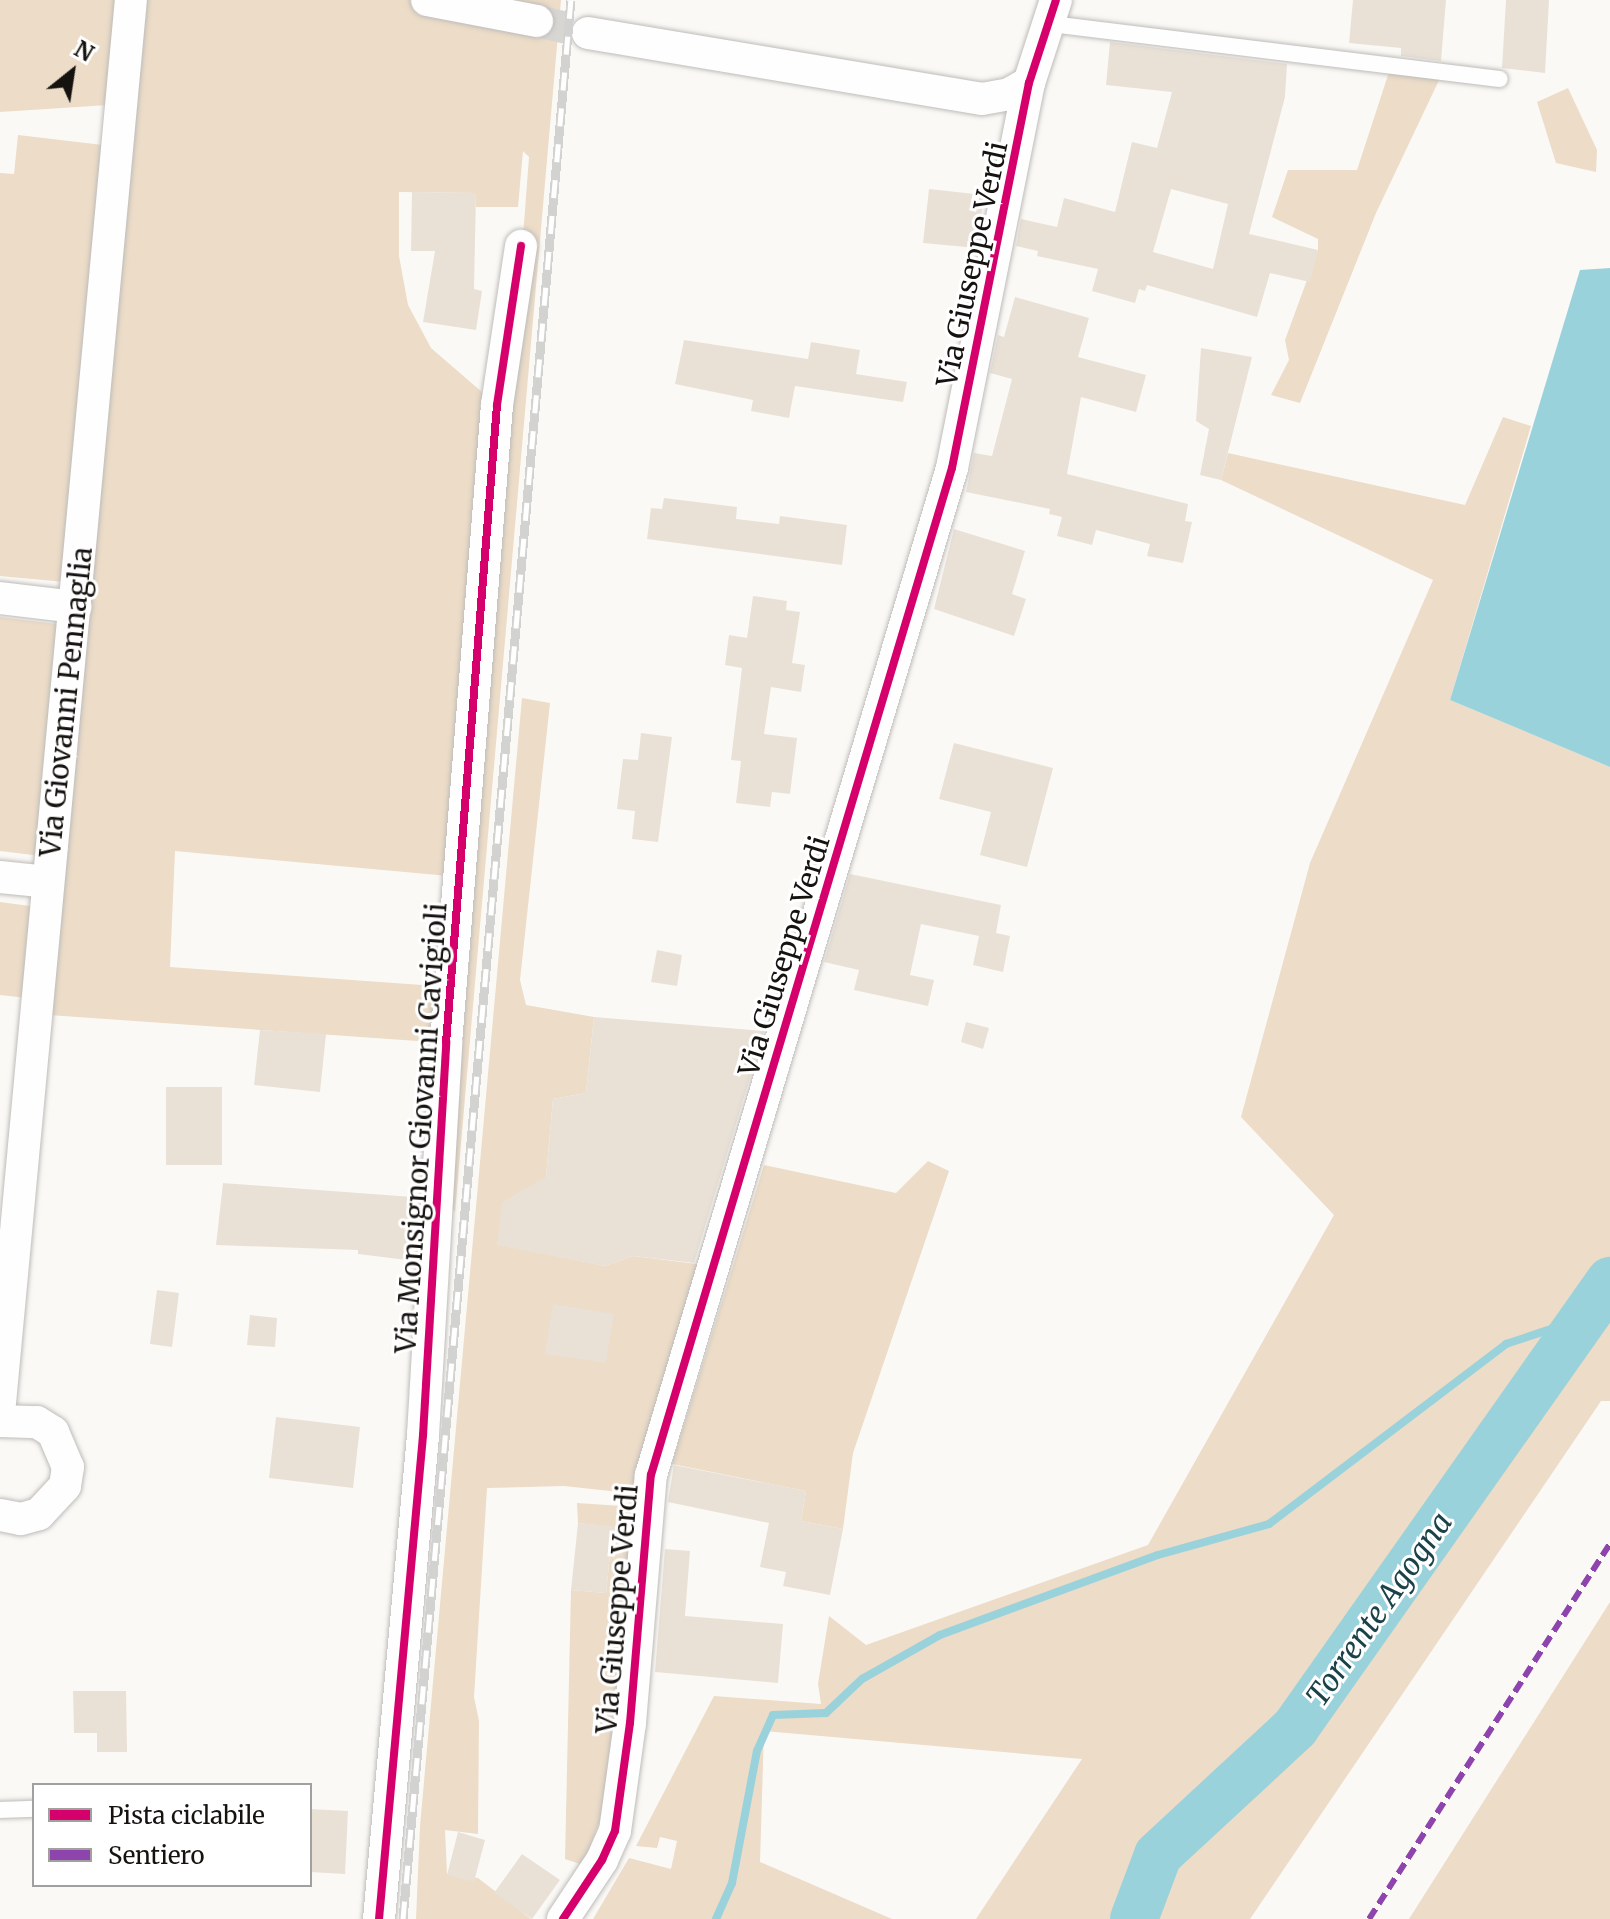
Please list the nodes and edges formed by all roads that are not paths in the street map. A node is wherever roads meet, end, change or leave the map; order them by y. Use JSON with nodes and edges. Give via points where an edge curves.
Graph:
{"nodes":[{"id":1,"x":131,"y":0,"type":"edge"},
{"id":2,"x":427,"y":0,"type":"edge"},
{"id":3,"x":1054,"y":12,"type":"edge"},
{"id":4,"x":531,"y":20,"type":"tunnel mouth"},
{"id":5,"x":588,"y":33,"type":"tunnel mouth"},
{"id":6,"x":1500,"y":79,"type":"dead end"},
{"id":7,"x":1029,"y":83,"type":"junction"},
{"id":8,"x":521,"y":246,"type":"dead end"},
{"id":9,"x":0,"y":598,"type":"edge"},
{"id":10,"x":75,"y":607,"type":"junction"},
{"id":11,"x":0,"y":877,"type":"edge"},
{"id":12,"x":48,"y":882,"type":"junction"},
{"id":13,"x":0,"y":1403,"type":"edge"},
{"id":14,"x":0,"y":1421,"type":"edge"},
{"id":15,"x":1,"y":1518,"type":"edge"},
{"id":16,"x":32,"y":1809,"type":"edge"},
{"id":17,"x":0,"y":1810,"type":"edge"},
{"id":18,"x":379,"y":1919,"type":"edge"},
{"id":19,"x":563,"y":1919,"type":"edge"}],
"edges":[{"from":1,"to":10,"type":"street","name":"Via Giovanni Pennaglia"},
{"from":2,"to":4,"type":"street"},
{"from":3,"to":6,"type":"lane"},
{"from":3,"to":7,"type":"street","name":"Via Giuseppe Verdi"},
{"from":5,"to":7,"type":"street","via":[[982,99]]},
{"from":7,"to":19,"type":"street","name":"Via Giuseppe Verdi","via":[[952,468],[651,1475],[630,1723],[615,1831]]},
{"from":8,"to":18,"type":"street","name":"Via Monsignor Giovanni Cavigioli","via":[[497,405],[446,1043],[423,1435]]},
{"from":9,"to":10,"type":"street"},
{"from":10,"to":12,"type":"street","name":"Via Giovanni Pennaglia"},
{"from":11,"to":12,"type":"street"},
{"from":12,"to":13,"type":"street","name":"Via Giovanni Pennaglia"},
{"from":14,"to":15,"type":"street","via":[[37,1422],[53,1432],[68,1467],[65,1486],[47,1508],[21,1519]]},
{"from":16,"to":17,"type":"lane"}]}
